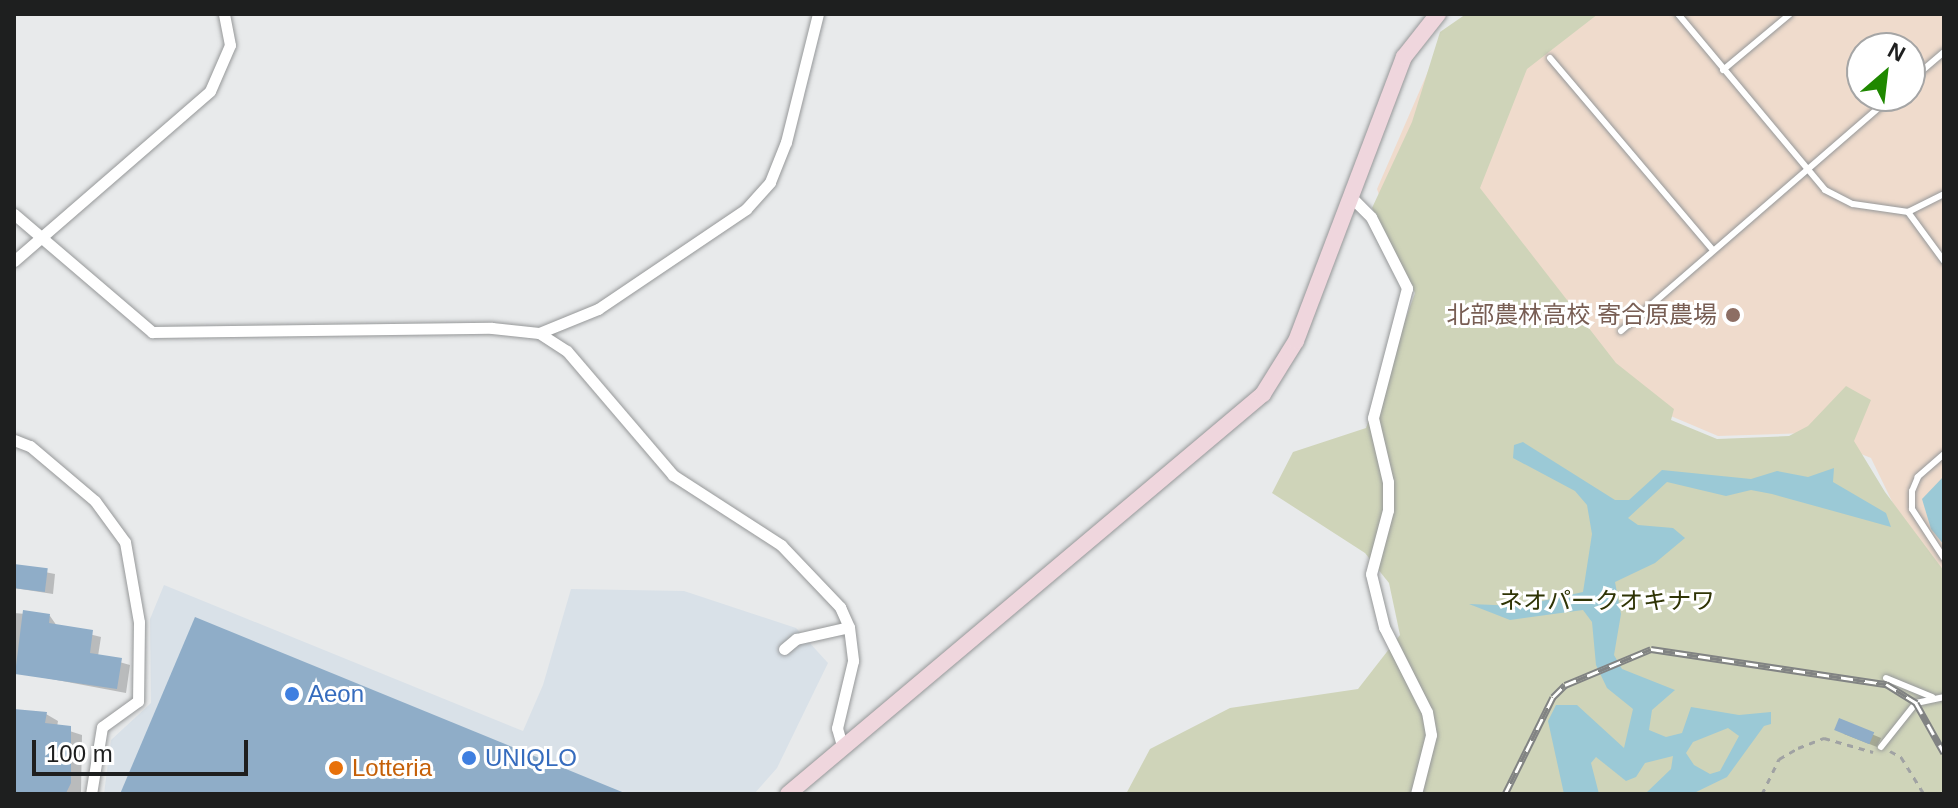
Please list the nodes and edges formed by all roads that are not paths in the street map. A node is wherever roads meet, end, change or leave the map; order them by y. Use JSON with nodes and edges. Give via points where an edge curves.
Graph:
{"nodes":[{"id":1,"x":224,"y":14,"type":"edge"},
{"id":2,"x":818,"y":14,"type":"edge"},
{"id":3,"x":1438,"y":14,"type":"edge"},
{"id":4,"x":1678,"y":14,"type":"edge"},
{"id":5,"x":1790,"y":14,"type":"edge"},
{"id":6,"x":1944,"y":52,"type":"edge"},
{"id":7,"x":1550,"y":58,"type":"dead end"},
{"id":8,"x":1926,"y":67,"type":"edge"},
{"id":9,"x":1723,"y":70,"type":"junction"},
{"id":10,"x":1873,"y":112,"type":"edge"},
{"id":11,"x":1809,"y":167,"type":"junction"},
{"id":12,"x":1944,"y":194,"type":"edge"},
{"id":13,"x":1349,"y":195,"type":"junction"},
{"id":14,"x":1908,"y":212,"type":"junction"},
{"id":15,"x":14,"y":214,"type":"edge"},
{"id":16,"x":42,"y":239,"type":"junction"},
{"id":17,"x":1712,"y":249,"type":"junction"},
{"id":18,"x":14,"y":261,"type":"edge"},
{"id":19,"x":1944,"y":261,"type":"edge"},
{"id":20,"x":1621,"y":331,"type":"dead end"},
{"id":21,"x":539,"y":333,"type":"junction"},
{"id":22,"x":14,"y":440,"type":"edge"},
{"id":23,"x":1944,"y":454,"type":"edge"},
{"id":24,"x":1944,"y":558,"type":"edge"},
{"id":25,"x":849,"y":627,"type":"junction"},
{"id":26,"x":784,"y":649,"type":"dead end"},
{"id":27,"x":1886,"y":678,"type":"dead end"},
{"id":28,"x":1932,"y":697,"type":"junction"},
{"id":29,"x":1944,"y":697,"type":"edge"},
{"id":30,"x":842,"y":746,"type":"junction"},
{"id":31,"x":1881,"y":747,"type":"road end"},
{"id":32,"x":91,"y":794,"type":"edge"},
{"id":33,"x":788,"y":794,"type":"edge"},
{"id":34,"x":1416,"y":794,"type":"edge"}],
"edges":[{"from":1,"to":16,"type":"street","via":[[230,45],[210,91]]},
{"from":2,"to":21,"type":"street","via":[[786,142],[770,182],[754,200],[598,309]]},
{"from":3,"to":13,"type":"street","via":[[1404,57]]},
{"from":4,"to":9,"type":"lane"},
{"from":5,"to":9,"type":"lane"},
{"from":6,"to":8,"type":"lane"},
{"from":7,"to":17,"type":"lane"},
{"from":9,"to":11,"type":"lane"},
{"from":10,"to":11,"type":"lane"},
{"from":11,"to":14,"type":"lane","via":[[1825,190],[1853,204]]},
{"from":11,"to":17,"type":"lane"},
{"from":12,"to":14,"type":"lane"},
{"from":13,"to":30,"type":"street","via":[[1296,341],[1263,394]]},
{"from":13,"to":34,"type":"street","via":[[1371,217],[1407,288],[1373,418],[1388,482],[1388,510],[1371,574],[1384,627],[1427,712],[1431,735]]},
{"from":14,"to":19,"type":"lane"},
{"from":15,"to":16,"type":"street"},
{"from":16,"to":18,"type":"street"},
{"from":16,"to":21,"type":"street","via":[[152,332],[492,328]]},
{"from":17,"to":20,"type":"lane"},
{"from":21,"to":25,"type":"street","via":[[567,351],[673,475],[781,545],[840,607]]},
{"from":22,"to":32,"type":"street","via":[[30,446],[95,501],[125,542],[139,622],[138,701],[102,727]]},
{"from":23,"to":24,"type":"lane","via":[[1918,477],[1912,491],[1912,509]]},
{"from":25,"to":26,"type":"street","via":[[796,639]]},
{"from":25,"to":30,"type":"street","via":[[851,680],[837,728]]},
{"from":27,"to":28,"type":"lane"},
{"from":28,"to":29,"type":"lane"},
{"from":28,"to":31,"type":"lane","via":[[1902,714]]},
{"from":30,"to":33,"type":"street"}]}
